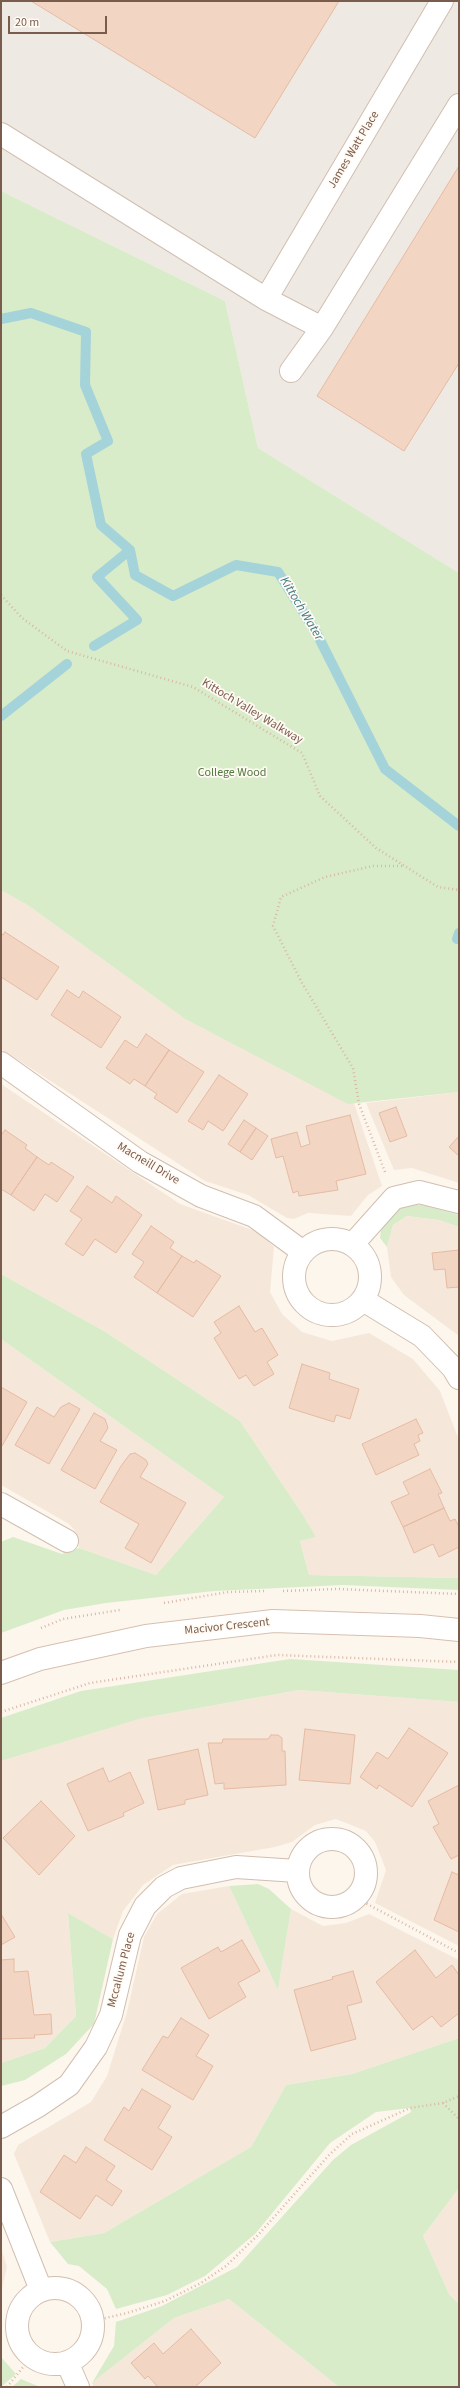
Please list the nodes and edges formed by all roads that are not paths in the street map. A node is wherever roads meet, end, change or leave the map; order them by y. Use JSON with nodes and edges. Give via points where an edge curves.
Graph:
{"nodes":[{"id":1,"x":442,"y":1,"type":"edge"},
{"id":2,"x":459,"y":105,"type":"edge"},
{"id":3,"x":1,"y":134,"type":"edge"},
{"id":4,"x":266,"y":298,"type":"junction"},
{"id":5,"x":322,"y":328,"type":"junction"},
{"id":6,"x":291,"y":371,"type":"dead end"},
{"id":7,"x":1,"y":1063,"type":"edge"},
{"id":8,"x":459,"y":1202,"type":"edge"},
{"id":9,"x":352,"y":1245,"type":"junction"},
{"id":10,"x":303,"y":1252,"type":"junction"},
{"id":11,"x":363,"y":1300,"type":"junction"},
{"id":12,"x":459,"y":1378,"type":"edge"},
{"id":13,"x":1,"y":1504,"type":"edge"},
{"id":14,"x":66,"y":1541,"type":"dead end"},
{"id":15,"x":459,"y":1630,"type":"edge"},
{"id":16,"x":1,"y":1674,"type":"edge"},
{"id":17,"x":297,"y":1871,"type":"junction"},
{"id":18,"x":1,"y":2127,"type":"edge"},
{"id":19,"x":1,"y":2189,"type":"edge"},
{"id":20,"x":41,"y":2290,"type":"junction"},
{"id":21,"x":67,"y":2362,"type":"junction"},
{"id":22,"x":78,"y":2387,"type":"edge"}],
"edges":[{"from":1,"to":4,"type":"street","name":"James Watt Place"},
{"from":2,"to":5,"type":"street"},
{"from":3,"to":4,"type":"street"},
{"from":4,"to":5,"type":"street"},
{"from":5,"to":6,"type":"street"},
{"from":7,"to":10,"type":"street","name":"Macneill Drive","via":[[140,1162],[201,1196],[254,1216]]},
{"from":8,"to":9,"type":"street","via":[[419,1192],[394,1198]]},
{"from":9,"to":10,"type":"street","via":[[340,1240],[327,1240],[314,1243]]},
{"from":9,"to":11,"type":"street","via":[[363,1256],[369,1270],[369,1286]]},
{"from":10,"to":11,"type":"street","via":[[295,1267],[294,1285],[301,1301],[315,1312],[332,1316],[350,1312]]},
{"from":11,"to":12,"type":"street","via":[[422,1336],[453,1368]]},
{"from":13,"to":14,"type":"street"},
{"from":15,"to":16,"type":"street","name":"Macivor Crescent","via":[[420,1626],[273,1621],[146,1636],[40,1659]]},
{"from":17,"to":17,"type":"street","via":[[302,1855],[314,1843],[330,1838],[346,1842],[359,1852],[366,1867],[365,1884],[356,1898],[341,1906],[325,1907],[310,1900],[300,1887]]},
{"from":17,"to":18,"type":"street","name":"Mccallum Place","via":[[236,1867],[181,1878],[164,1886],[145,1906],[130,1935],[111,2015],[96,2047],[69,2085]]},
{"from":19,"to":20,"type":"street"},
{"from":20,"to":21,"type":"street","via":[[29,2298],[21,2308],[18,2334],[23,2346],[32,2356],[43,2362]]},
{"from":20,"to":21,"type":"street","via":[[54,2287],[68,2290],[80,2296],[89,2307],[94,2321],[92,2338],[82,2353]]},
{"from":21,"to":22,"type":"street"}]}
